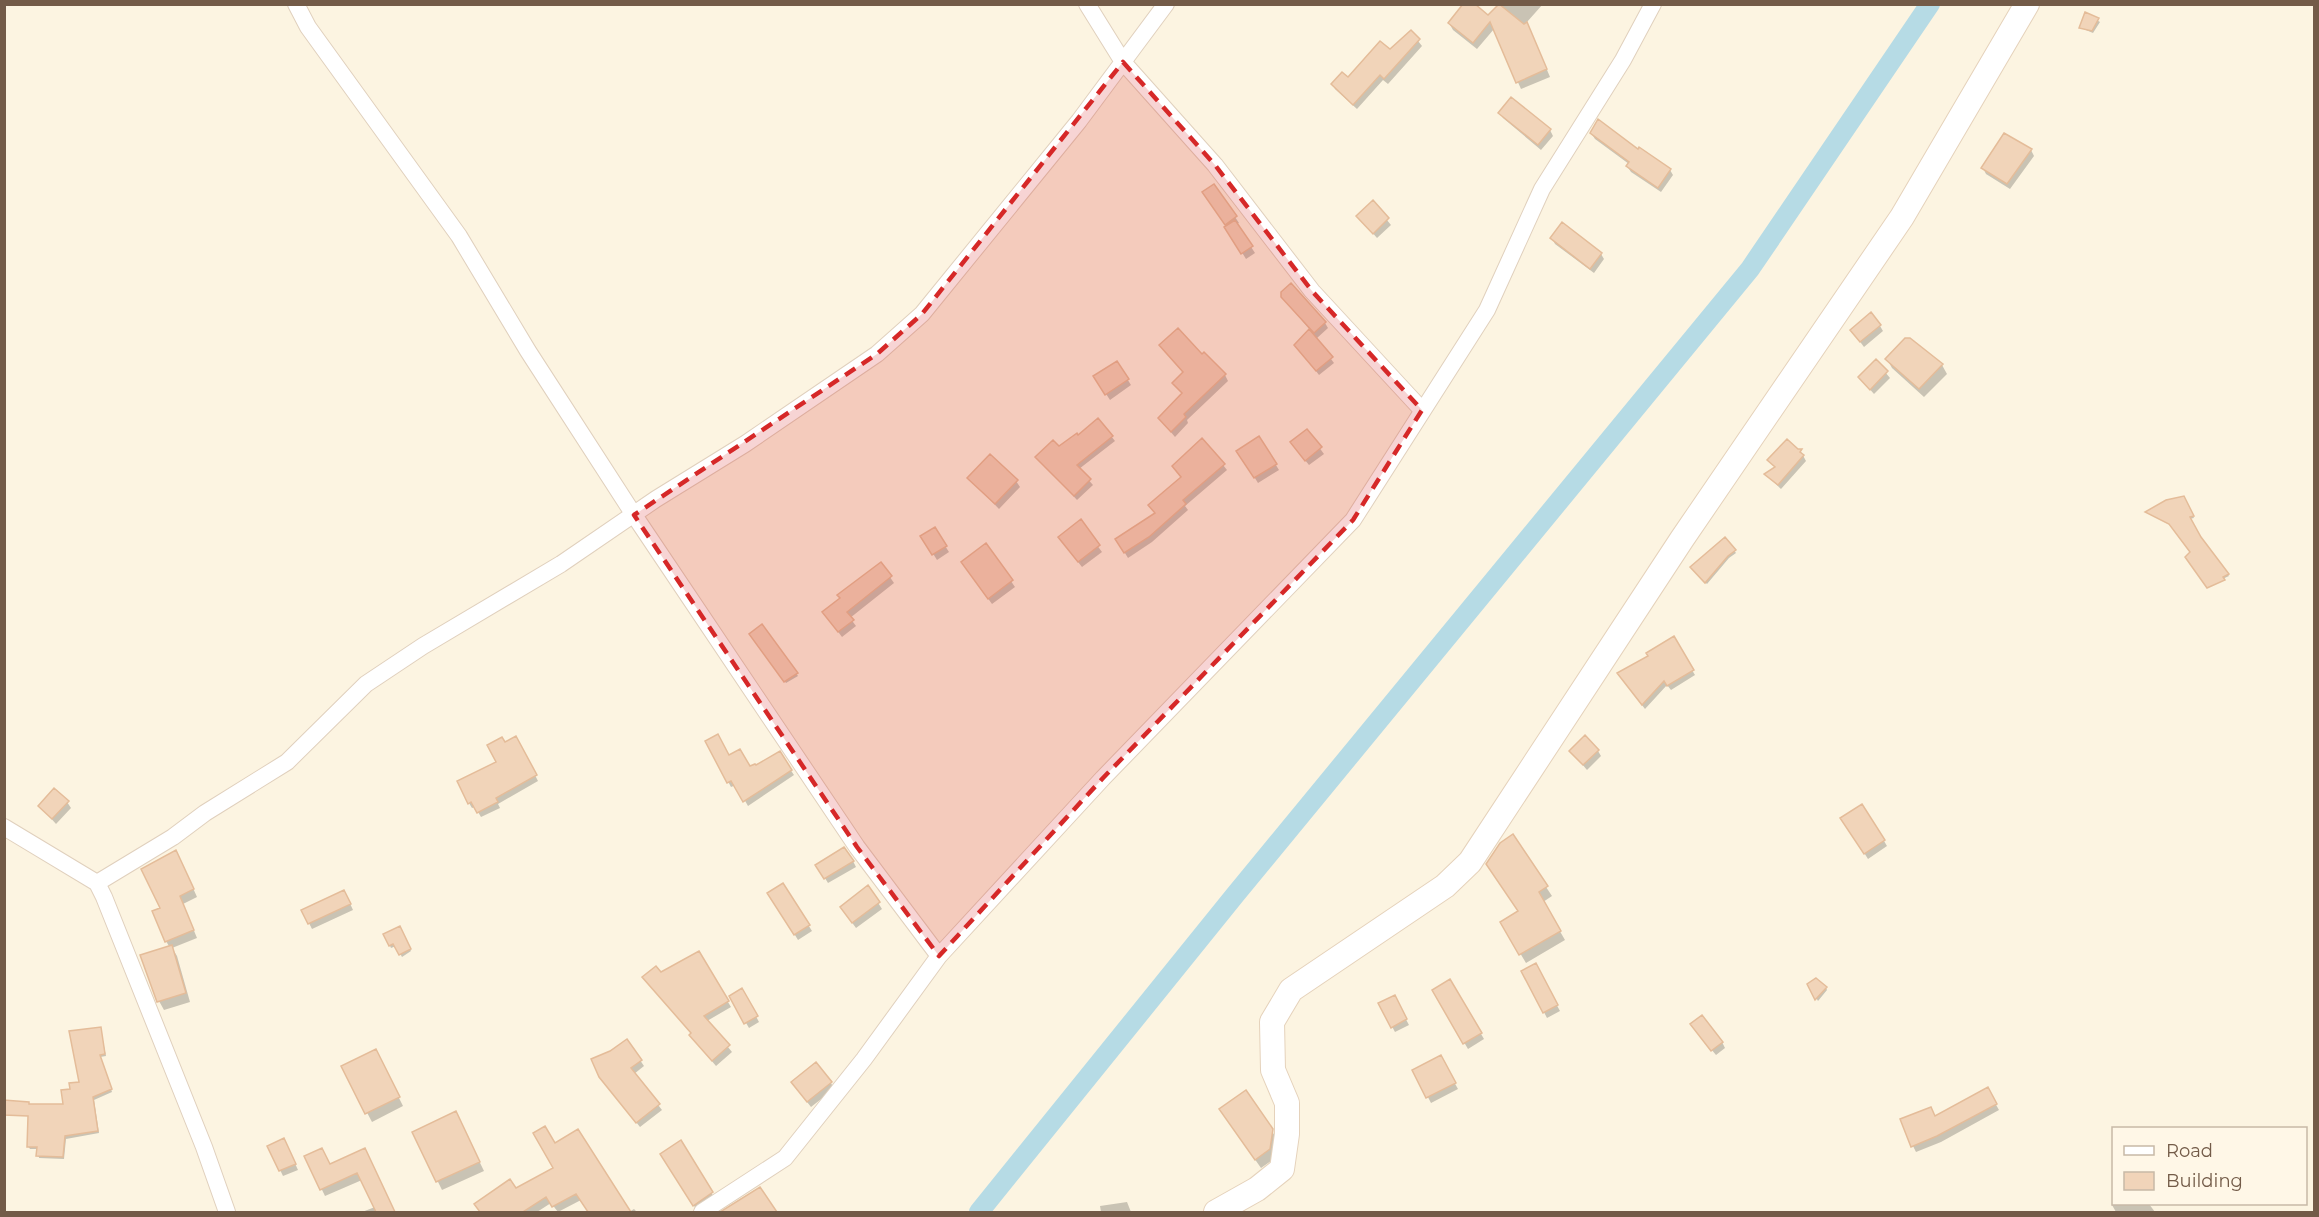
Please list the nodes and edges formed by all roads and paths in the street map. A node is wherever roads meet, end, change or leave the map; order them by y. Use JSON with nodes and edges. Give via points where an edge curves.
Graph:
{"nodes":[{"id":1,"x":296,"y":4,"type":"edge"},
{"id":2,"x":1087,"y":4,"type":"edge"},
{"id":3,"x":1166,"y":4,"type":"edge"},
{"id":4,"x":1653,"y":4,"type":"edge"},
{"id":5,"x":2028,"y":4,"type":"edge"},
{"id":6,"x":1122,"y":62,"type":"junction"},
{"id":7,"x":1422,"y":410,"type":"junction"},
{"id":8,"x":634,"y":515,"type":"junction"},
{"id":9,"x":4,"y":827,"type":"edge"},
{"id":10,"x":97,"y":883,"type":"junction"},
{"id":11,"x":939,"y":956,"type":"junction"},
{"id":12,"x":227,"y":1212,"type":"edge"},
{"id":13,"x":702,"y":1212,"type":"edge"},
{"id":14,"x":1216,"y":1212,"type":"edge"}],
"edges":[{"from":1,"to":8,"type":"street","via":[[308,27],[459,236]]},
{"from":2,"to":6,"type":"street"},
{"from":3,"to":6,"type":"street"},
{"from":4,"to":7,"type":"street","via":[[1623,60],[1542,189],[1486,310]]},
{"from":5,"to":14,"type":"street","via":[[1902,218],[1682,539],[1470,862],[1445,886],[1291,990],[1272,1022],[1273,1070],[1287,1103],[1282,1169],[1257,1189]]},
{"from":6,"to":7,"type":"street","via":[[1215,165],[1312,291]]},
{"from":6,"to":8,"type":"street","via":[[922,314],[877,354]]},
{"from":7,"to":11,"type":"street","via":[[1353,520],[1103,778]]},
{"from":8,"to":10,"type":"street","via":[[366,684],[287,762]]},
{"from":8,"to":11,"type":"street","via":[[857,847]]},
{"from":9,"to":10,"type":"street"},
{"from":10,"to":12,"type":"street"},
{"from":11,"to":13,"type":"street","via":[[785,1158]]}]}
